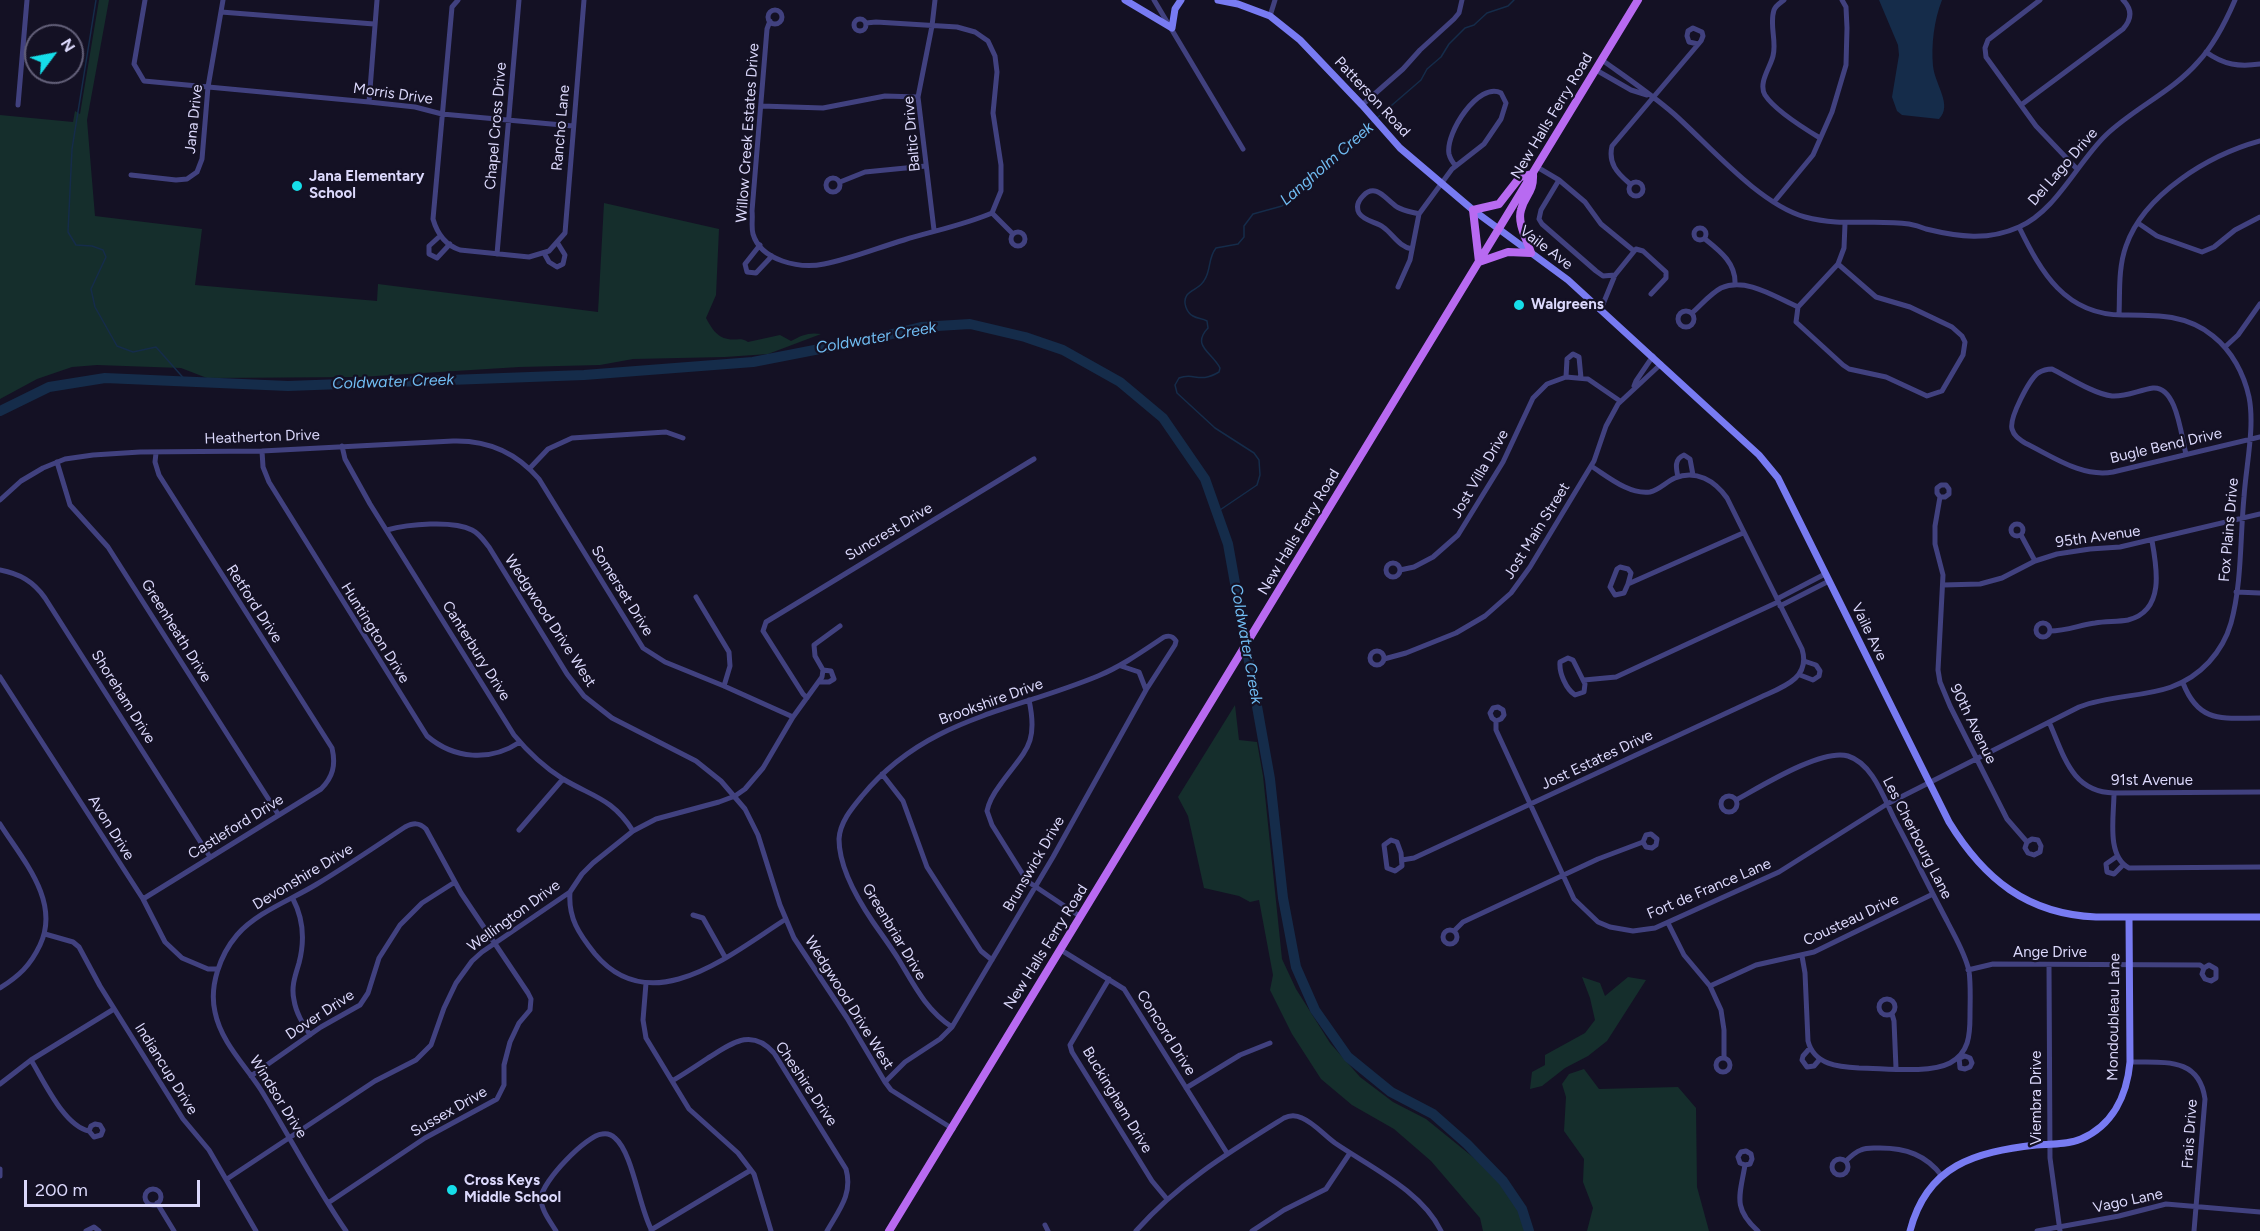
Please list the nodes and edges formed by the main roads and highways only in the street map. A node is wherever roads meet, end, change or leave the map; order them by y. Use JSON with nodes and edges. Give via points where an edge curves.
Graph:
{"nodes":[{"id":1,"x":1125,"y":0,"type":"edge"},
{"id":2,"x":1181,"y":0,"type":"edge"},
{"id":3,"x":1218,"y":0,"type":"edge"},
{"id":4,"x":1638,"y":0,"type":"edge"},
{"id":5,"x":1535,"y":170,"type":"junction"},
{"id":6,"x":1473,"y":210,"type":"junction"},
{"id":7,"x":1498,"y":230,"type":"junction"},
{"id":8,"x":1531,"y":253,"type":"junction"},
{"id":9,"x":1479,"y":262,"type":"junction"},
{"id":10,"x":2260,"y":917,"type":"edge"},
{"id":11,"x":2129,"y":918,"type":"junction"},
{"id":12,"x":889,"y":1231,"type":"edge"},
{"id":13,"x":1910,"y":1231,"type":"edge"}],
"edges":[{"from":1,"to":2,"type":"main road","via":[[1172,28]]},
{"from":3,"to":6,"type":"main road","name":"Patterson Road","via":[[1270,16],[1300,40],[1400,148]]},
{"from":4,"to":5,"type":"main road","name":"New Halls Ferry Road"},
{"from":5,"to":6,"type":"main road","via":[[1514,182],[1499,204]]},
{"from":5,"to":7,"type":"main road","name":"New Halls Ferry Road"},
{"from":5,"to":8,"type":"main road","via":[[1532,190],[1520,216]]},
{"from":6,"to":7,"type":"main road","name":"Patterson Road"},
{"from":6,"to":9,"type":"main road"},
{"from":7,"to":8,"type":"main road","name":"Vaile Ave"},
{"from":7,"to":9,"type":"main road","name":"New Halls Ferry Road"},
{"from":8,"to":9,"type":"main road","via":[[1508,252]]},
{"from":8,"to":11,"type":"main road","name":"Vaile Ave","via":[[1653,356],[1759,454],[1778,478],[1929,783],[1963,844],[1983,869],[2021,897],[2056,912]]},
{"from":9,"to":12,"type":"main road","name":"New Halls Ferry Road"},
{"from":10,"to":11,"type":"main road","name":"Vaile Ave"},
{"from":11,"to":13,"type":"main road","name":"Mondoubleau Lane","via":[[2128,1082],[2108,1121],[2080,1139],[1981,1154],[1953,1167],[1923,1198]]}]}
